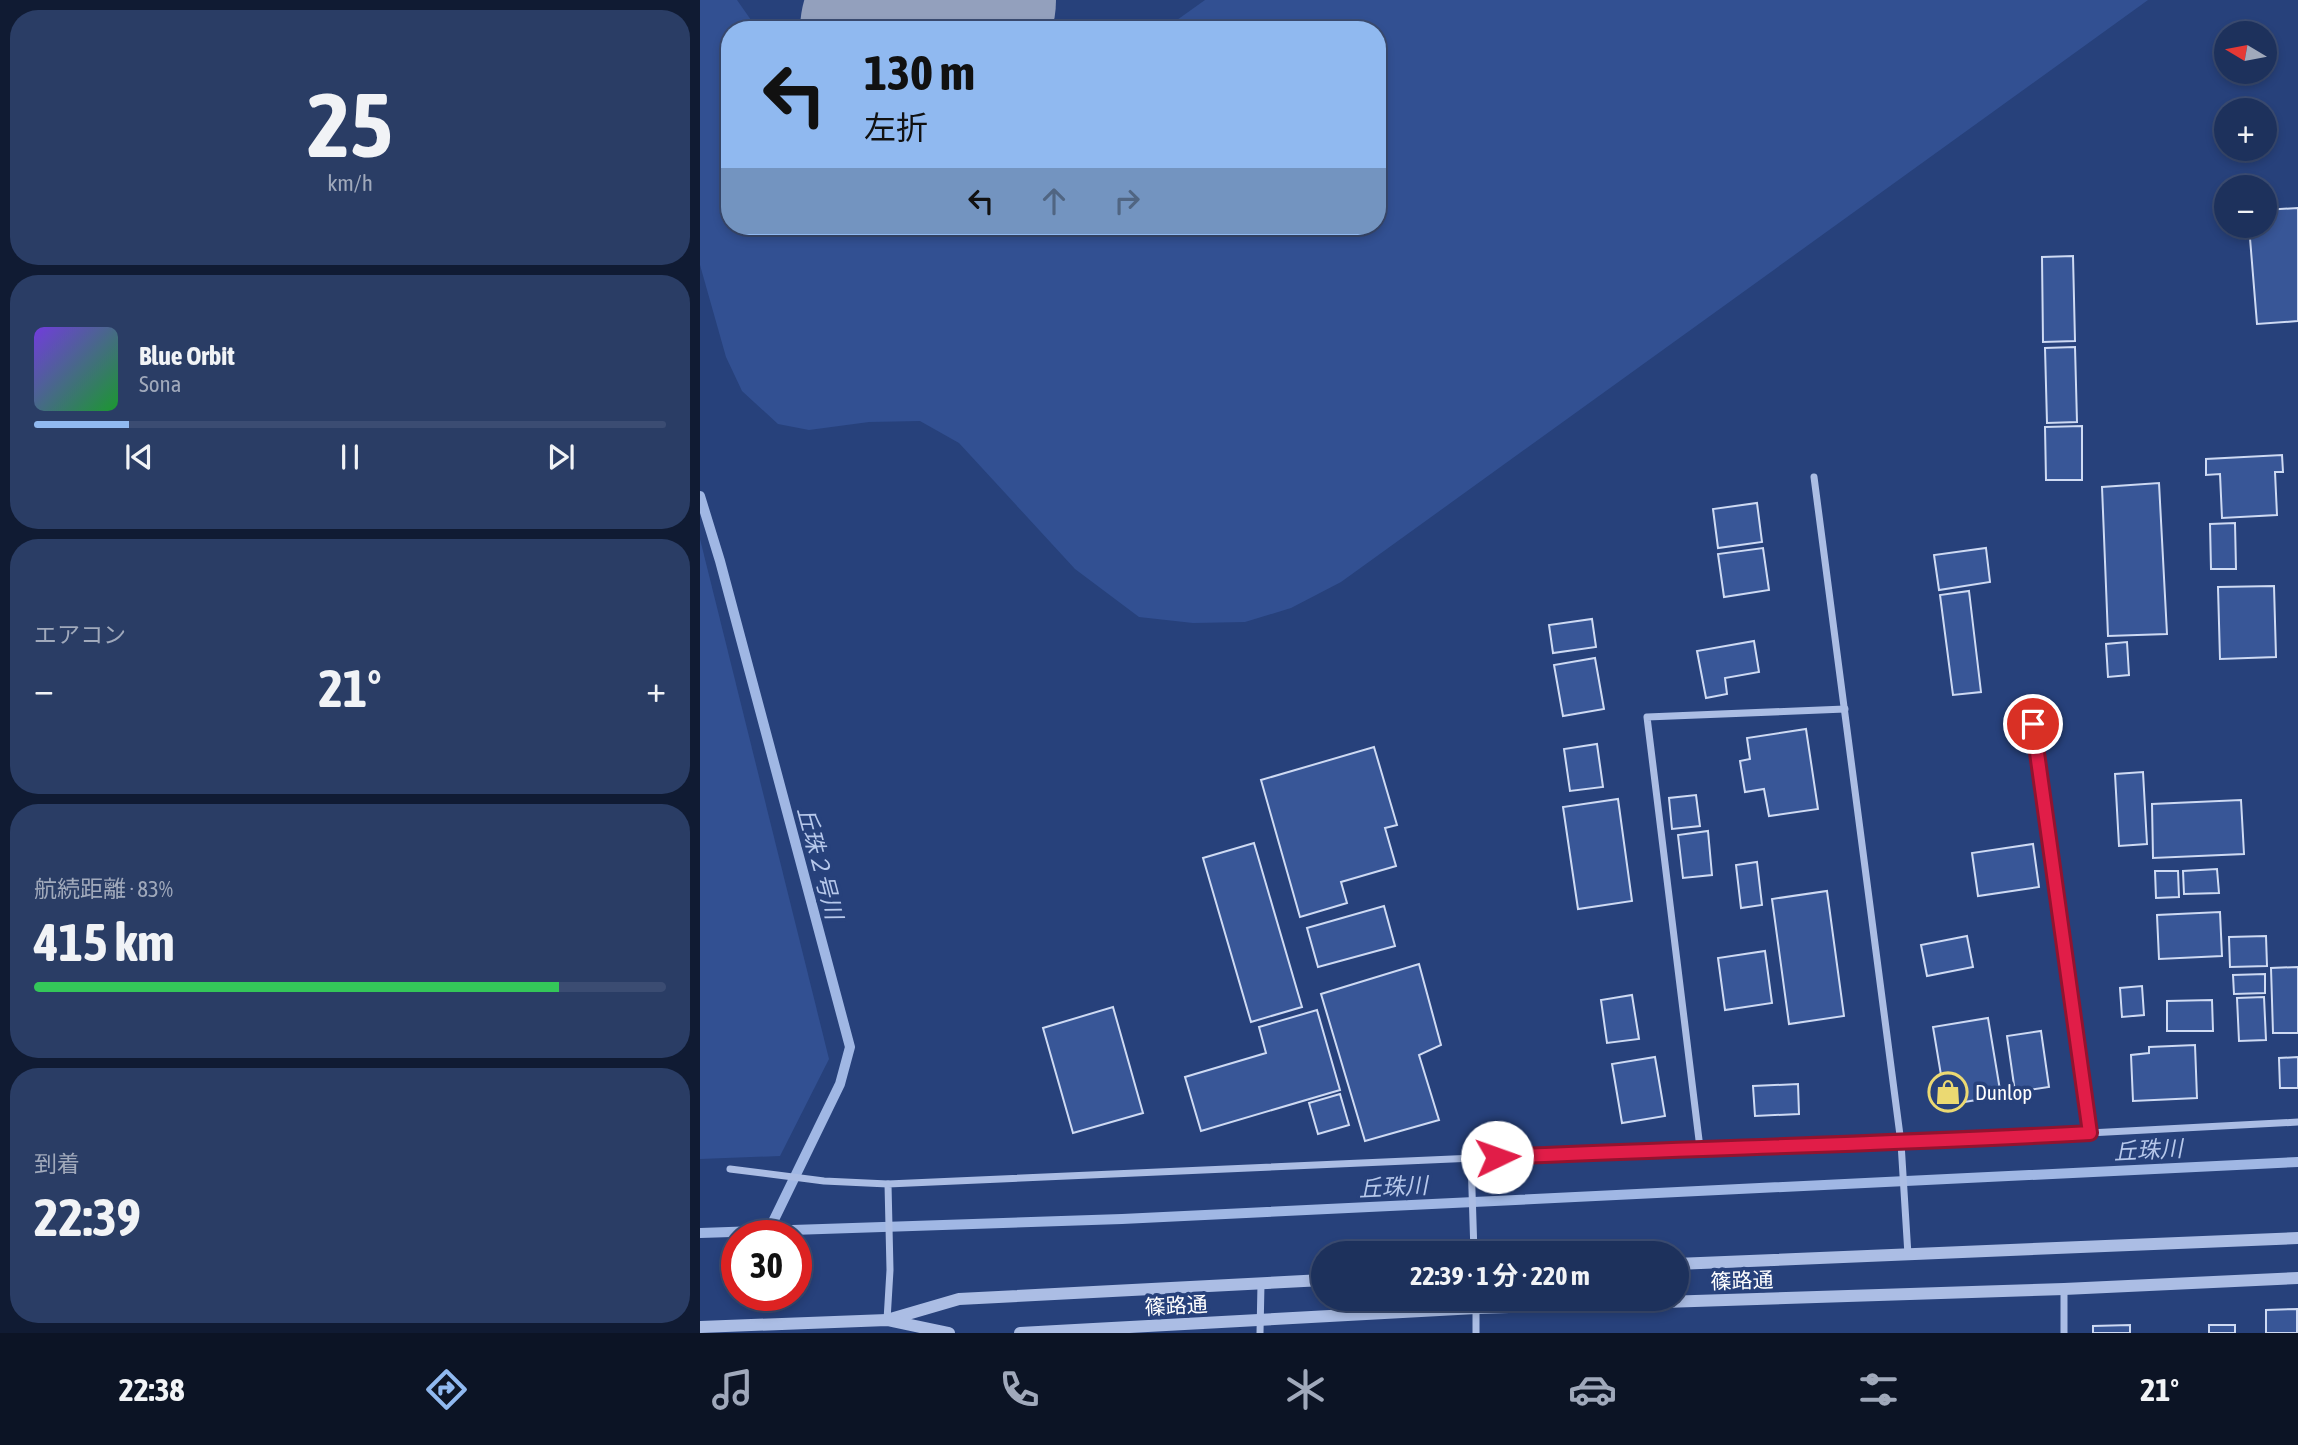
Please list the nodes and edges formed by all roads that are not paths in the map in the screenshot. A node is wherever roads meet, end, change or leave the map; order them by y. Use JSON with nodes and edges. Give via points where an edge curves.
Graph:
{"nodes":[{"id":1,"x":1814,"y":477,"type":"dead end"},
{"id":2,"x":1844,"y":709,"type":"junction"},
{"id":3,"x":2033,"y":724,"type":"dead end"},
{"id":4,"x":2298,"y":1122,"type":"edge"},
{"id":5,"x":2090,"y":1133,"type":"junction"},
{"id":6,"x":1901,"y":1143,"type":"junction"},
{"id":7,"x":1700,"y":1148,"type":"junction"},
{"id":8,"x":1471,"y":1159,"type":"junction"},
{"id":9,"x":730,"y":1169,"type":"dead end"},
{"id":10,"x":888,"y":1184,"type":"junction"},
{"id":11,"x":2298,"y":1238,"type":"edge"},
{"id":12,"x":1473,"y":1241,"type":"edge"},
{"id":13,"x":1908,"y":1255,"type":"junction"},
{"id":14,"x":1689,"y":1263,"type":"edge"},
{"id":15,"x":2298,"y":1278,"type":"edge"},
{"id":16,"x":1311,"y":1281,"type":"edge"},
{"id":17,"x":1261,"y":1284,"type":"junction"},
{"id":18,"x":2064,"y":1289,"type":"junction"},
{"id":19,"x":1689,"y":1298,"type":"edge"},
{"id":20,"x":1404,"y":1311,"type":"edge"},
{"id":21,"x":1476,"y":1311,"type":"edge"},
{"id":22,"x":886,"y":1326,"type":"edge"},
{"id":23,"x":700,"y":1327,"type":"edge"},
{"id":24,"x":1260,"y":1327,"type":"edge"},
{"id":25,"x":891,"y":1333,"type":"edge"},
{"id":26,"x":949,"y":1333,"type":"edge"},
{"id":27,"x":1020,"y":1333,"type":"edge"},
{"id":28,"x":1476,"y":1333,"type":"edge"},
{"id":29,"x":2064,"y":1333,"type":"edge"}],
"edges":[{"from":1,"to":2,"type":"street"},
{"from":2,"to":6,"type":"street"},
{"from":2,"to":7,"type":"street","via":[[1647,717]]},
{"from":3,"to":5,"type":"street"},
{"from":4,"to":5,"type":"street"},
{"from":5,"to":6,"type":"street"},
{"from":6,"to":7,"type":"street"},
{"from":6,"to":13,"type":"street"},
{"from":7,"to":8,"type":"street"},
{"from":8,"to":10,"type":"street"},
{"from":8,"to":12,"type":"street"},
{"from":9,"to":10,"type":"street"},
{"from":10,"to":22,"type":"street"},
{"from":11,"to":13,"type":"street","name":"篠路通"},
{"from":13,"to":14,"type":"street","name":"篠路通"},
{"from":15,"to":18,"type":"street","name":"篠路通"},
{"from":16,"to":17,"type":"street","name":"篠路通"},
{"from":17,"to":22,"type":"street","name":"篠路通","via":[[959,1299]]},
{"from":17,"to":24,"type":"street"},
{"from":18,"to":19,"type":"street","name":"篠路通"},
{"from":18,"to":29,"type":"street"},
{"from":20,"to":24,"type":"street","name":"篠路通"},
{"from":21,"to":28,"type":"street"},
{"from":22,"to":23,"type":"street","name":"篠路通"},
{"from":22,"to":25,"type":"street"},
{"from":22,"to":26,"type":"street","name":"篠路通"},
{"from":24,"to":27,"type":"street","name":"篠路通"}]}
